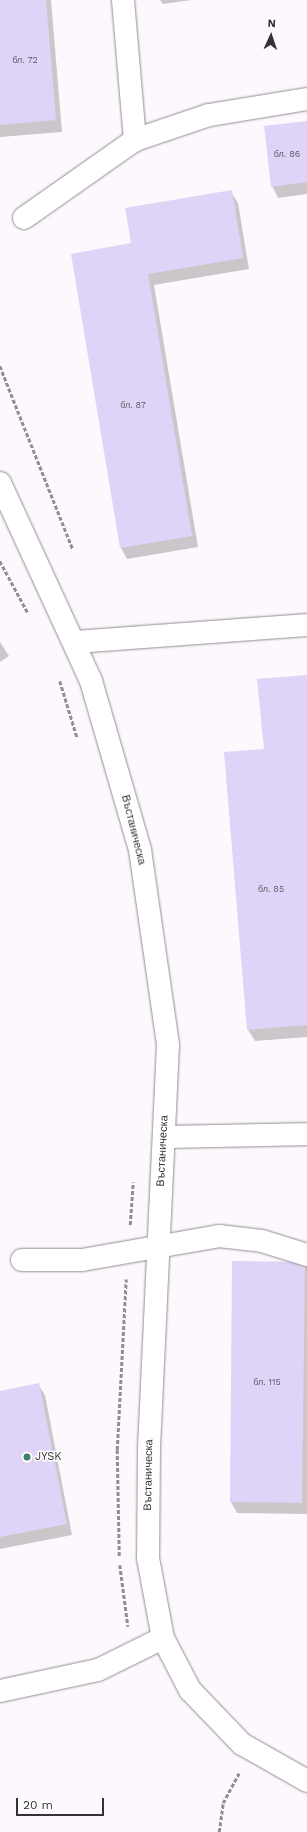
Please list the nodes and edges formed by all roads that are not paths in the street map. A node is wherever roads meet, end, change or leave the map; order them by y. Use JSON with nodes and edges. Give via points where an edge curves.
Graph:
{"nodes":[{"id":1,"x":123,"y":0,"type":"edge"},
{"id":2,"x":307,"y":99,"type":"edge"},
{"id":3,"x":135,"y":140,"type":"junction"},
{"id":4,"x":24,"y":218,"type":"dead end"},
{"id":5,"x":0,"y":483,"type":"edge"},
{"id":6,"x":307,"y":625,"type":"edge"},
{"id":7,"x":76,"y":642,"type":"junction"},
{"id":8,"x":307,"y":1134,"type":"edge"},
{"id":9,"x":165,"y":1137,"type":"junction"},
{"id":10,"x":157,"y":1248,"type":"junction"},
{"id":11,"x":307,"y":1255,"type":"edge"},
{"id":12,"x":22,"y":1260,"type":"dead end"},
{"id":13,"x":163,"y":1638,"type":"junction"},
{"id":14,"x":0,"y":1691,"type":"edge"},
{"id":15,"x":307,"y":1781,"type":"edge"}],
"edges":[{"from":1,"to":3,"type":"main road"},
{"from":2,"to":3,"type":"main road","via":[[209,115]]},
{"from":3,"to":4,"type":"main road"},
{"from":5,"to":7,"type":"main road","name":"Въстаническа"},
{"from":6,"to":7,"type":"main road"},
{"from":7,"to":9,"type":"main road","name":"Въстаническа","via":[[140,850],[168,1045]]},
{"from":8,"to":9,"type":"main road"},
{"from":9,"to":10,"type":"main road","name":"Въстаническа"},
{"from":10,"to":11,"type":"main road","via":[[219,1236],[262,1241]]},
{"from":10,"to":12,"type":"main road","via":[[82,1260]]},
{"from":10,"to":13,"type":"main road","name":"Въстаническа","via":[[148,1558]]},
{"from":13,"to":14,"type":"main road","via":[[98,1670]]},
{"from":13,"to":15,"type":"main road","name":"Въстаническа","via":[[190,1690],[251,1749]]}]}
